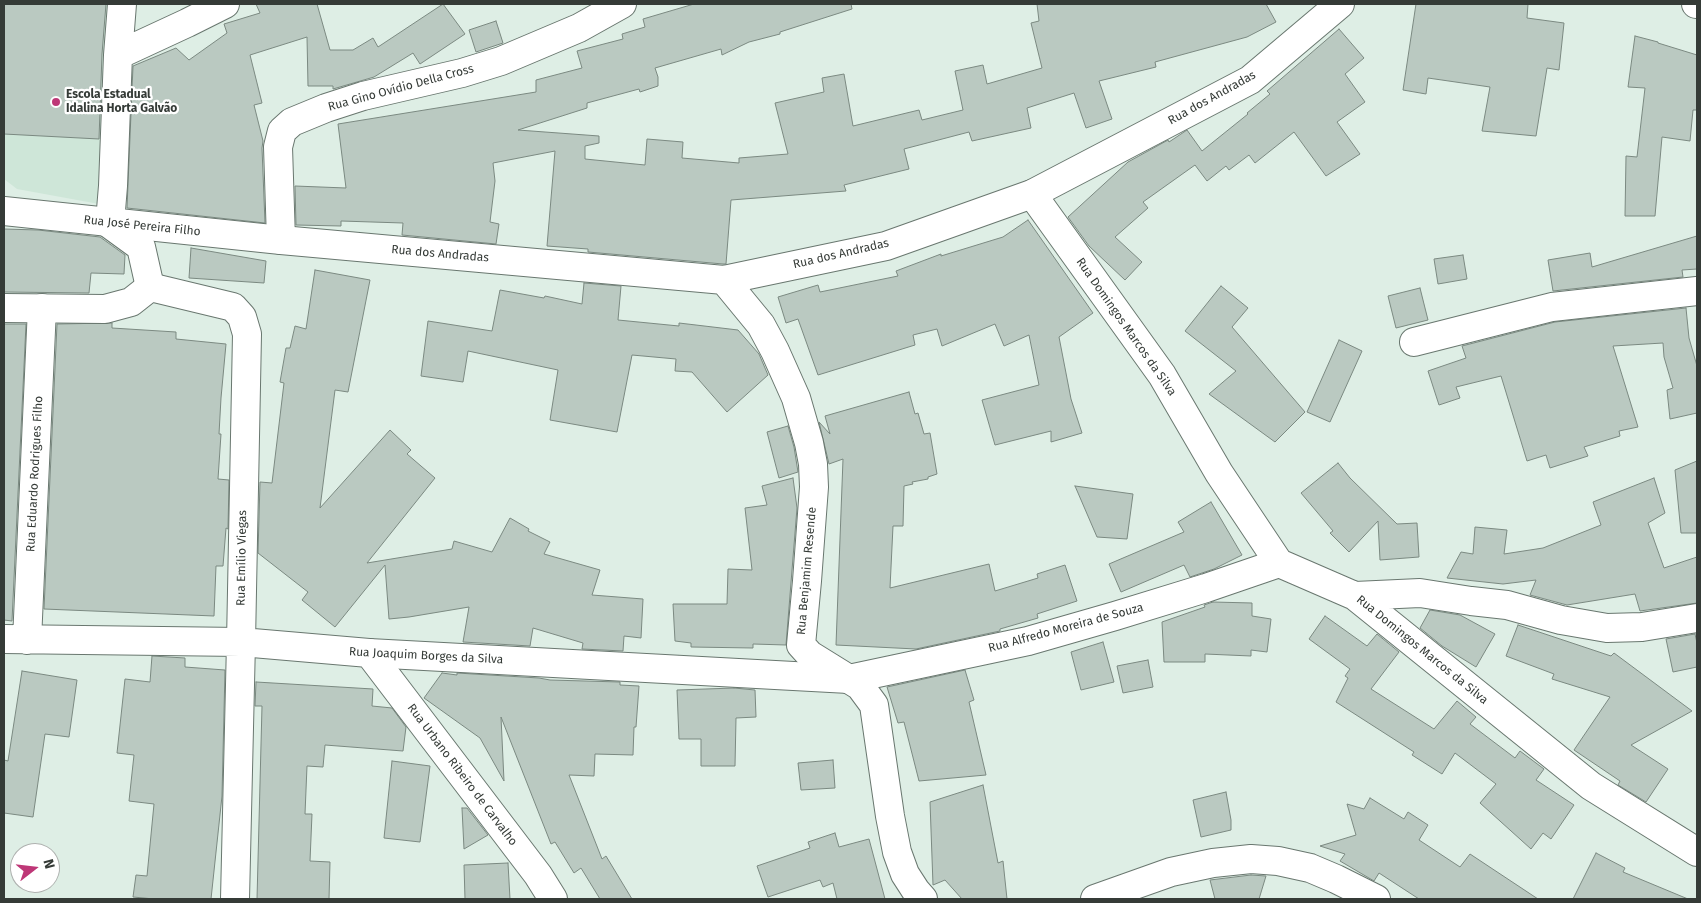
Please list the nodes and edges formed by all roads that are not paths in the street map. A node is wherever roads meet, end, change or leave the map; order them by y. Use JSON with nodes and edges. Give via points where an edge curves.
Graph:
{"nodes":[{"id":1,"x":122,"y":4,"type":"edge"},
{"id":2,"x":225,"y":4,"type":"edge"},
{"id":3,"x":622,"y":4,"type":"edge"},
{"id":4,"x":1340,"y":4,"type":"edge"},
{"id":5,"x":118,"y":55,"type":"junction"},
{"id":6,"x":1032,"y":194,"type":"junction"},
{"id":7,"x":4,"y":211,"type":"edge"},
{"id":8,"x":108,"y":223,"type":"junction"},
{"id":9,"x":281,"y":240,"type":"junction"},
{"id":10,"x":724,"y":280,"type":"junction"},
{"id":11,"x":150,"y":287,"type":"junction"},
{"id":12,"x":1697,"y":291,"type":"edge"},
{"id":13,"x":4,"y":308,"type":"edge"},
{"id":14,"x":42,"y":308,"type":"junction"},
{"id":15,"x":1414,"y":342,"type":"dead end"},
{"id":16,"x":1279,"y":563,"type":"junction"},
{"id":17,"x":1355,"y":596,"type":"junction"},
{"id":18,"x":1697,"y":618,"type":"edge"},
{"id":19,"x":15,"y":639,"type":"edge"},
{"id":20,"x":241,"y":642,"type":"junction"},
{"id":21,"x":369,"y":653,"type":"junction"},
{"id":22,"x":849,"y":679,"type":"junction"},
{"id":23,"x":1697,"y":852,"type":"edge"},
{"id":24,"x":235,"y":899,"type":"edge"},
{"id":25,"x":553,"y":899,"type":"edge"},
{"id":26,"x":923,"y":899,"type":"edge"},
{"id":27,"x":1095,"y":899,"type":"edge"},
{"id":28,"x":1376,"y":899,"type":"edge"}],
"edges":[{"from":1,"to":5,"type":"street"},
{"from":2,"to":5,"type":"street"},
{"from":3,"to":9,"type":"street","name":"Rua Gino Ovídio Della Cross","via":[[579,28],[501,61],[362,96],[292,122],[282,131],[278,147]]},
{"from":4,"to":6,"type":"street","name":"Rua dos Andradas","via":[[1250,80]]},
{"from":5,"to":8,"type":"street","via":[[113,186]]},
{"from":6,"to":10,"type":"street","name":"Rua dos Andradas","via":[[886,246]]},
{"from":6,"to":16,"type":"street","name":"Rua Domingos Marcos da Silva","via":[[1162,375],[1219,472]]},
{"from":7,"to":8,"type":"street","name":"Rua José Pereira Filho"},
{"from":8,"to":9,"type":"street","name":"Rua José Pereira Filho"},
{"from":8,"to":11,"type":"street","via":[[142,248]]},
{"from":9,"to":10,"type":"street","name":"Rua dos Andradas"},
{"from":10,"to":22,"type":"street","name":"Rua Benjamim Resende","via":[[761,325],[775,351],[796,398],[809,443],[814,486],[800,645],[810,655]]},
{"from":11,"to":14,"type":"street","via":[[131,302],[105,309]]},
{"from":11,"to":20,"type":"street","name":"Rua Emílio Viegas","via":[[234,307],[242,317],[247,334]]},
{"from":12,"to":15,"type":"street","via":[[1552,307]]},
{"from":13,"to":14,"type":"street"},
{"from":14,"to":19,"type":"street","name":"Rua Eduardo Rodrigues Filho"},
{"from":16,"to":17,"type":"street","name":"Rua Domingos Marcos da Silva"},
{"from":16,"to":22,"type":"street","name":"Rua Alfredo Moreira de Souza","via":[[1028,641]]},
{"from":17,"to":18,"type":"street","via":[[1420,593],[1507,605],[1561,620],[1608,628],[1642,627]]},
{"from":17,"to":23,"type":"street","name":"Rua Domingos Marcos da Silva","via":[[1591,786]]},
{"from":19,"to":20,"type":"street","name":"Rua Joaquim Borges da Silva"},
{"from":20,"to":21,"type":"street","name":"Rua Joaquim Borges da Silva"},
{"from":20,"to":24,"type":"street","name":"Rua Emílio Viegas"},
{"from":21,"to":22,"type":"street","name":"Rua Joaquim Borges da Silva"},
{"from":21,"to":25,"type":"street","name":"Rua Urbano Ribeiro de Carvalho"},
{"from":22,"to":26,"type":"street","name":"Rua Benjamim Resende","via":[[860,686],[874,705],[897,852],[905,874]]},
{"from":27,"to":28,"type":"street","via":[[1171,872],[1251,859],[1310,868]]}]}
